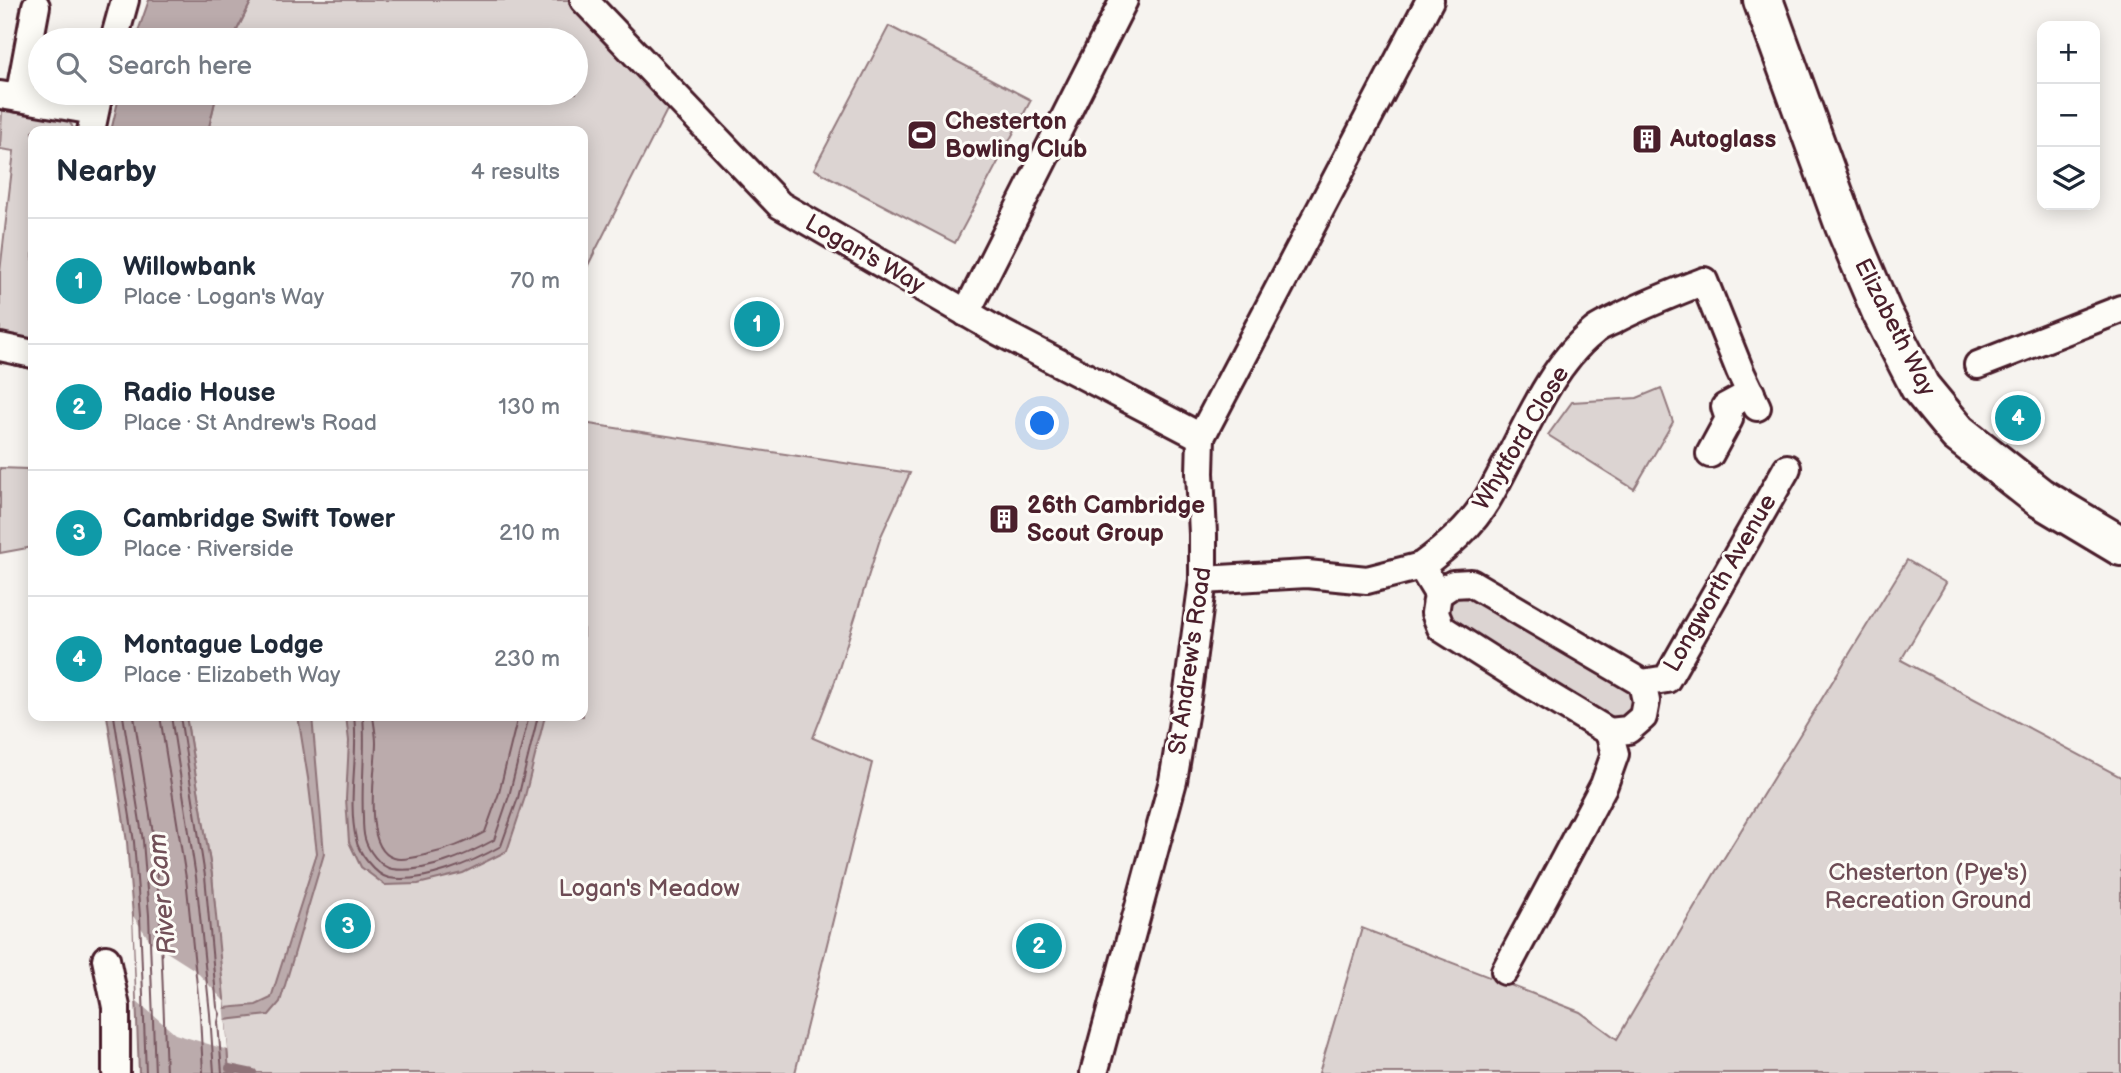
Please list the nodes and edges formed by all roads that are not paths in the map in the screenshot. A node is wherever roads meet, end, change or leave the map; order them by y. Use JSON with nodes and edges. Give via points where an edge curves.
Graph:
{"nodes":[{"id":1,"x":125,"y":0,"type":"edge"},
{"id":2,"x":584,"y":0,"type":"edge"},
{"id":3,"x":1124,"y":0,"type":"edge"},
{"id":4,"x":1430,"y":0,"type":"edge"},
{"id":5,"x":1736,"y":0,"type":"edge"},
{"id":6,"x":1763,"y":0,"type":"edge"},
{"id":7,"x":36,"y":6,"type":"dead end"},
{"id":8,"x":30,"y":28,"type":"edge"},
{"id":9,"x":117,"y":28,"type":"edge"},
{"id":10,"x":28,"y":34,"type":"edge"},
{"id":11,"x":10,"y":96,"type":"edge"},
{"id":12,"x":28,"y":99,"type":"edge"},
{"id":13,"x":57,"y":105,"type":"edge"},
{"id":14,"x":94,"y":112,"type":"edge"},
{"id":15,"x":1845,"y":226,"type":"junction"},
{"id":16,"x":2121,"y":309,"type":"edge"},
{"id":17,"x":966,"y":313,"type":"junction"},
{"id":18,"x":0,"y":347,"type":"edge"},
{"id":19,"x":28,"y":353,"type":"edge"},
{"id":20,"x":1978,"y":365,"type":"dead end"},
{"id":21,"x":1201,"y":438,"type":"junction"},
{"id":22,"x":1710,"y":454,"type":"dead end"},
{"id":23,"x":1787,"y":468,"type":"dead end"},
{"id":24,"x":2121,"y":547,"type":"edge"},
{"id":25,"x":1421,"y":566,"type":"junction"},
{"id":26,"x":1203,"y":580,"type":"junction"},
{"id":27,"x":1438,"y":594,"type":"junction"},
{"id":28,"x":1642,"y":683,"type":"junction"},
{"id":29,"x":1609,"y":732,"type":"junction"},
{"id":30,"x":106,"y":959,"type":"dead end"},
{"id":31,"x":1505,"y":971,"type":"dead end"},
{"id":32,"x":116,"y":1073,"type":"edge"},
{"id":33,"x":1094,"y":1073,"type":"edge"}],
"edges":[{"from":1,"to":9,"type":"street"},
{"from":2,"to":17,"type":"street","name":"Logan's Way","via":[[780,205]]},
{"from":3,"to":17,"type":"street"},
{"from":4,"to":21,"type":"street","name":"St Andrew's Road"},
{"from":5,"to":15,"type":"main road","name":"Elizabeth Way","via":[[1812,174]]},
{"from":6,"to":15,"type":"main road","name":"Elizabeth Way"},
{"from":7,"to":8,"type":"street"},
{"from":10,"to":11,"type":"street"},
{"from":11,"to":12,"type":"street"},
{"from":13,"to":14,"type":"street"},
{"from":15,"to":24,"type":"main road","name":"Elizabeth Way","via":[[1920,387],[1958,433],[2039,497]]},
{"from":16,"to":20,"type":"street"},
{"from":17,"to":21,"type":"street","name":"Logan's Way"},
{"from":18,"to":19,"type":"street"},
{"from":21,"to":26,"type":"street","name":"St Andrew's Road"},
{"from":22,"to":25,"type":"street","name":"Whytford Close","via":[[1729,418],[1725,407],[1754,400],[1704,281],[1593,331],[1552,380],[1487,500],[1465,529]]},
{"from":23,"to":28,"type":"street","name":"Longworth Avenue","via":[[1667,679]]},
{"from":25,"to":26,"type":"street","via":[[1367,580],[1307,574]]},
{"from":25,"to":27,"type":"street"},
{"from":26,"to":33,"type":"street","name":"St Andrew's Road","via":[[1173,781]]},
{"from":27,"to":28,"type":"street","name":"Longworth Avenue","via":[[1453,584],[1471,583]]},
{"from":27,"to":29,"type":"street","via":[[1435,613],[1441,628]]},
{"from":28,"to":29,"type":"street","name":"Longworth Avenue","via":[[1643,717],[1628,730]]},
{"from":29,"to":31,"type":"street","via":[[1615,754],[1604,785]]},
{"from":30,"to":32,"type":"street","via":[[116,1007]]}]}
